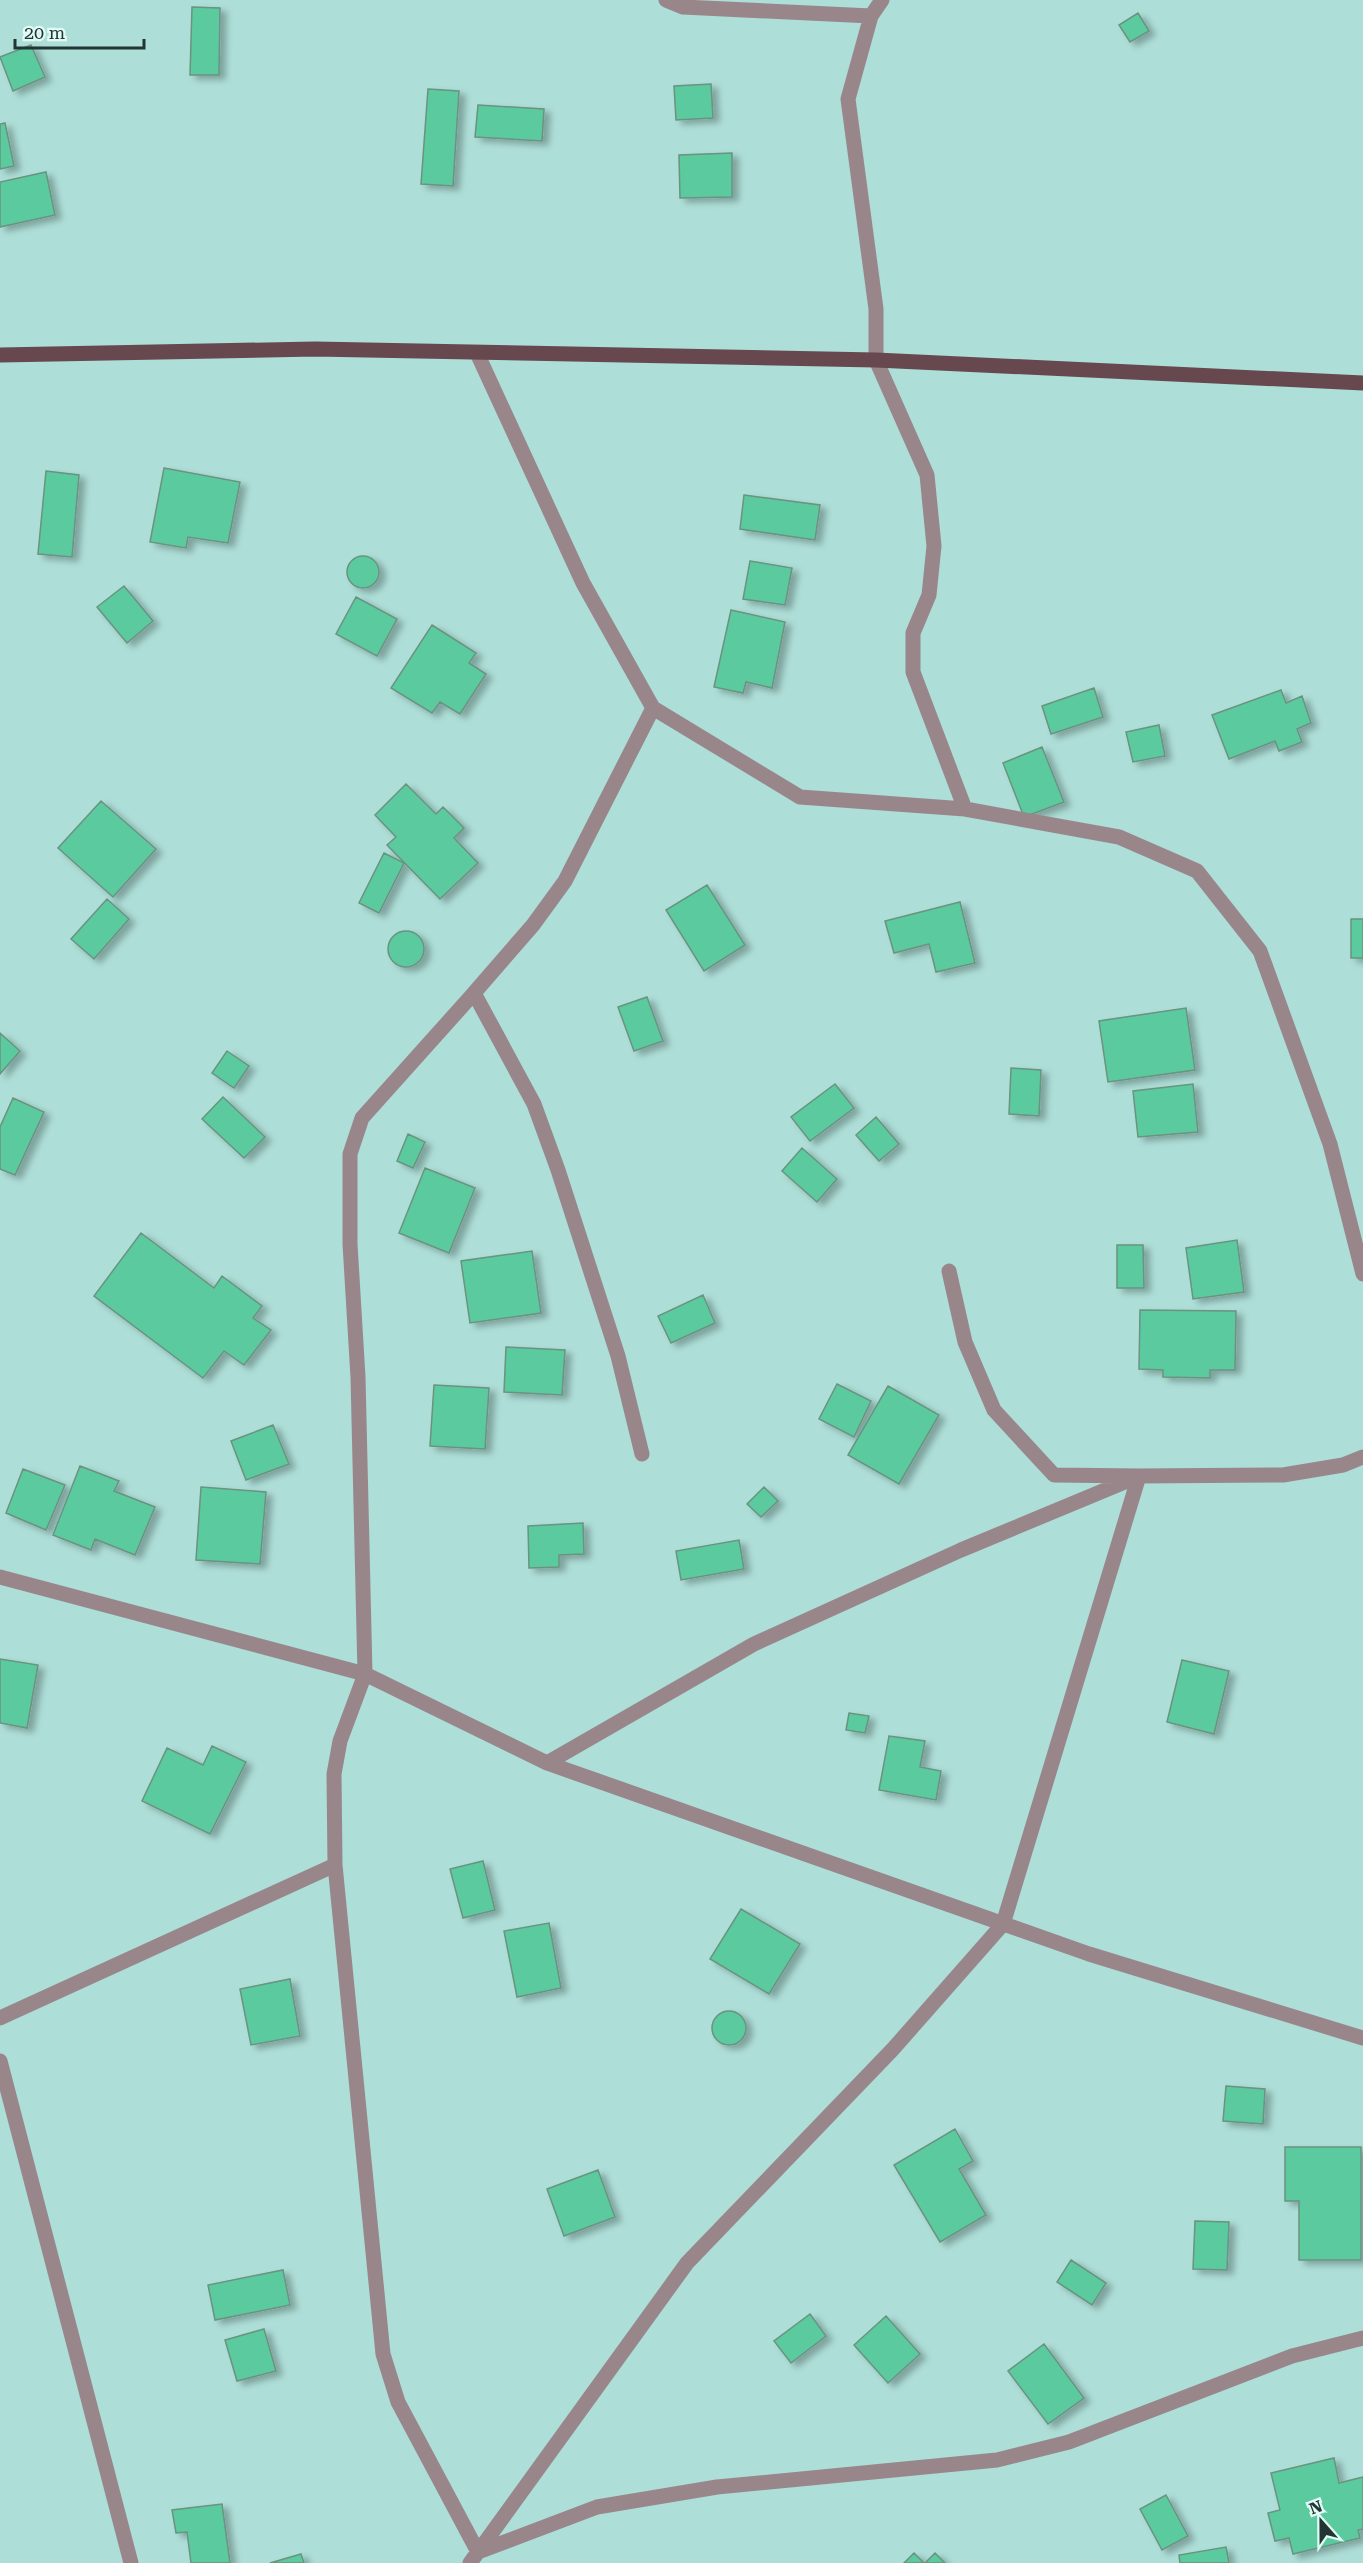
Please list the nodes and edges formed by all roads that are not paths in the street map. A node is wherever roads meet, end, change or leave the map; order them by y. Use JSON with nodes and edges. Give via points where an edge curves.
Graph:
{"nodes":[{"id":1,"x":666,"y":0,"type":"edge"},
{"id":2,"x":882,"y":0,"type":"edge"},
{"id":3,"x":871,"y":16,"type":"junction"},
{"id":4,"x":477,"y":353,"type":"junction"},
{"id":5,"x":0,"y":355,"type":"edge"},
{"id":6,"x":876,"y":360,"type":"junction"},
{"id":7,"x":1363,"y":383,"type":"edge"},
{"id":8,"x":653,"y":708,"type":"junction"},
{"id":9,"x":965,"y":809,"type":"junction"},
{"id":10,"x":474,"y":993,"type":"junction"},
{"id":11,"x":949,"y":1271,"type":"dead end"},
{"id":12,"x":1363,"y":1274,"type":"edge"},
{"id":13,"x":642,"y":1454,"type":"dead end"},
{"id":14,"x":1363,"y":1457,"type":"edge"},
{"id":15,"x":1139,"y":1476,"type":"junction"},
{"id":16,"x":0,"y":1577,"type":"edge"},
{"id":17,"x":365,"y":1674,"type":"junction"},
{"id":18,"x":547,"y":1763,"type":"junction"},
{"id":19,"x":335,"y":1864,"type":"junction"},
{"id":20,"x":1004,"y":1924,"type":"junction"},
{"id":21,"x":0,"y":2018,"type":"edge"},
{"id":22,"x":1363,"y":2038,"type":"edge"},
{"id":23,"x":0,"y":2061,"type":"edge"},
{"id":24,"x":1363,"y":2338,"type":"edge"},
{"id":25,"x":474,"y":2558,"type":"edge"},
{"id":26,"x":131,"y":2563,"type":"edge"}],
"edges":[{"from":1,"to":3,"type":"street","via":[[684,7]]},
{"from":2,"to":3,"type":"street"},
{"from":3,"to":6,"type":"street","via":[[848,99],[876,309]]},
{"from":4,"to":5,"type":"main road","via":[[315,349]]},
{"from":4,"to":6,"type":"main road"},
{"from":4,"to":8,"type":"street","via":[[583,583]]},
{"from":6,"to":7,"type":"main road"},
{"from":6,"to":9,"type":"street","via":[[927,475],[934,546],[928,595],[913,633],[913,672]]},
{"from":8,"to":9,"type":"street","via":[[800,797]]},
{"from":8,"to":10,"type":"street","via":[[565,881]]},
{"from":9,"to":12,"type":"street","via":[[1119,837],[1197,871],[1260,951],[1330,1143]]},
{"from":10,"to":13,"type":"street","via":[[534,1104],[618,1356]]},
{"from":10,"to":17,"type":"street","via":[[362,1118],[350,1154]]},
{"from":11,"to":15,"type":"street","via":[[965,1342],[994,1410],[1054,1476]]},
{"from":14,"to":15,"type":"street","via":[[1343,1465],[1283,1475]]},
{"from":15,"to":18,"type":"street","via":[[961,1550],[754,1644]]},
{"from":15,"to":20,"type":"street"},
{"from":16,"to":17,"type":"street"},
{"from":17,"to":18,"type":"street"},
{"from":17,"to":19,"type":"street","via":[[340,1741],[334,1774]]},
{"from":18,"to":20,"type":"street"},
{"from":19,"to":21,"type":"street"},
{"from":19,"to":25,"type":"street","via":[[383,2354],[399,2402]]},
{"from":20,"to":22,"type":"street"},
{"from":20,"to":25,"type":"street","via":[[893,2049],[687,2263]]},
{"from":23,"to":26,"type":"street"},
{"from":24,"to":25,"type":"street","via":[[1293,2356],[1069,2442],[997,2460],[717,2487],[597,2507]]}]}
